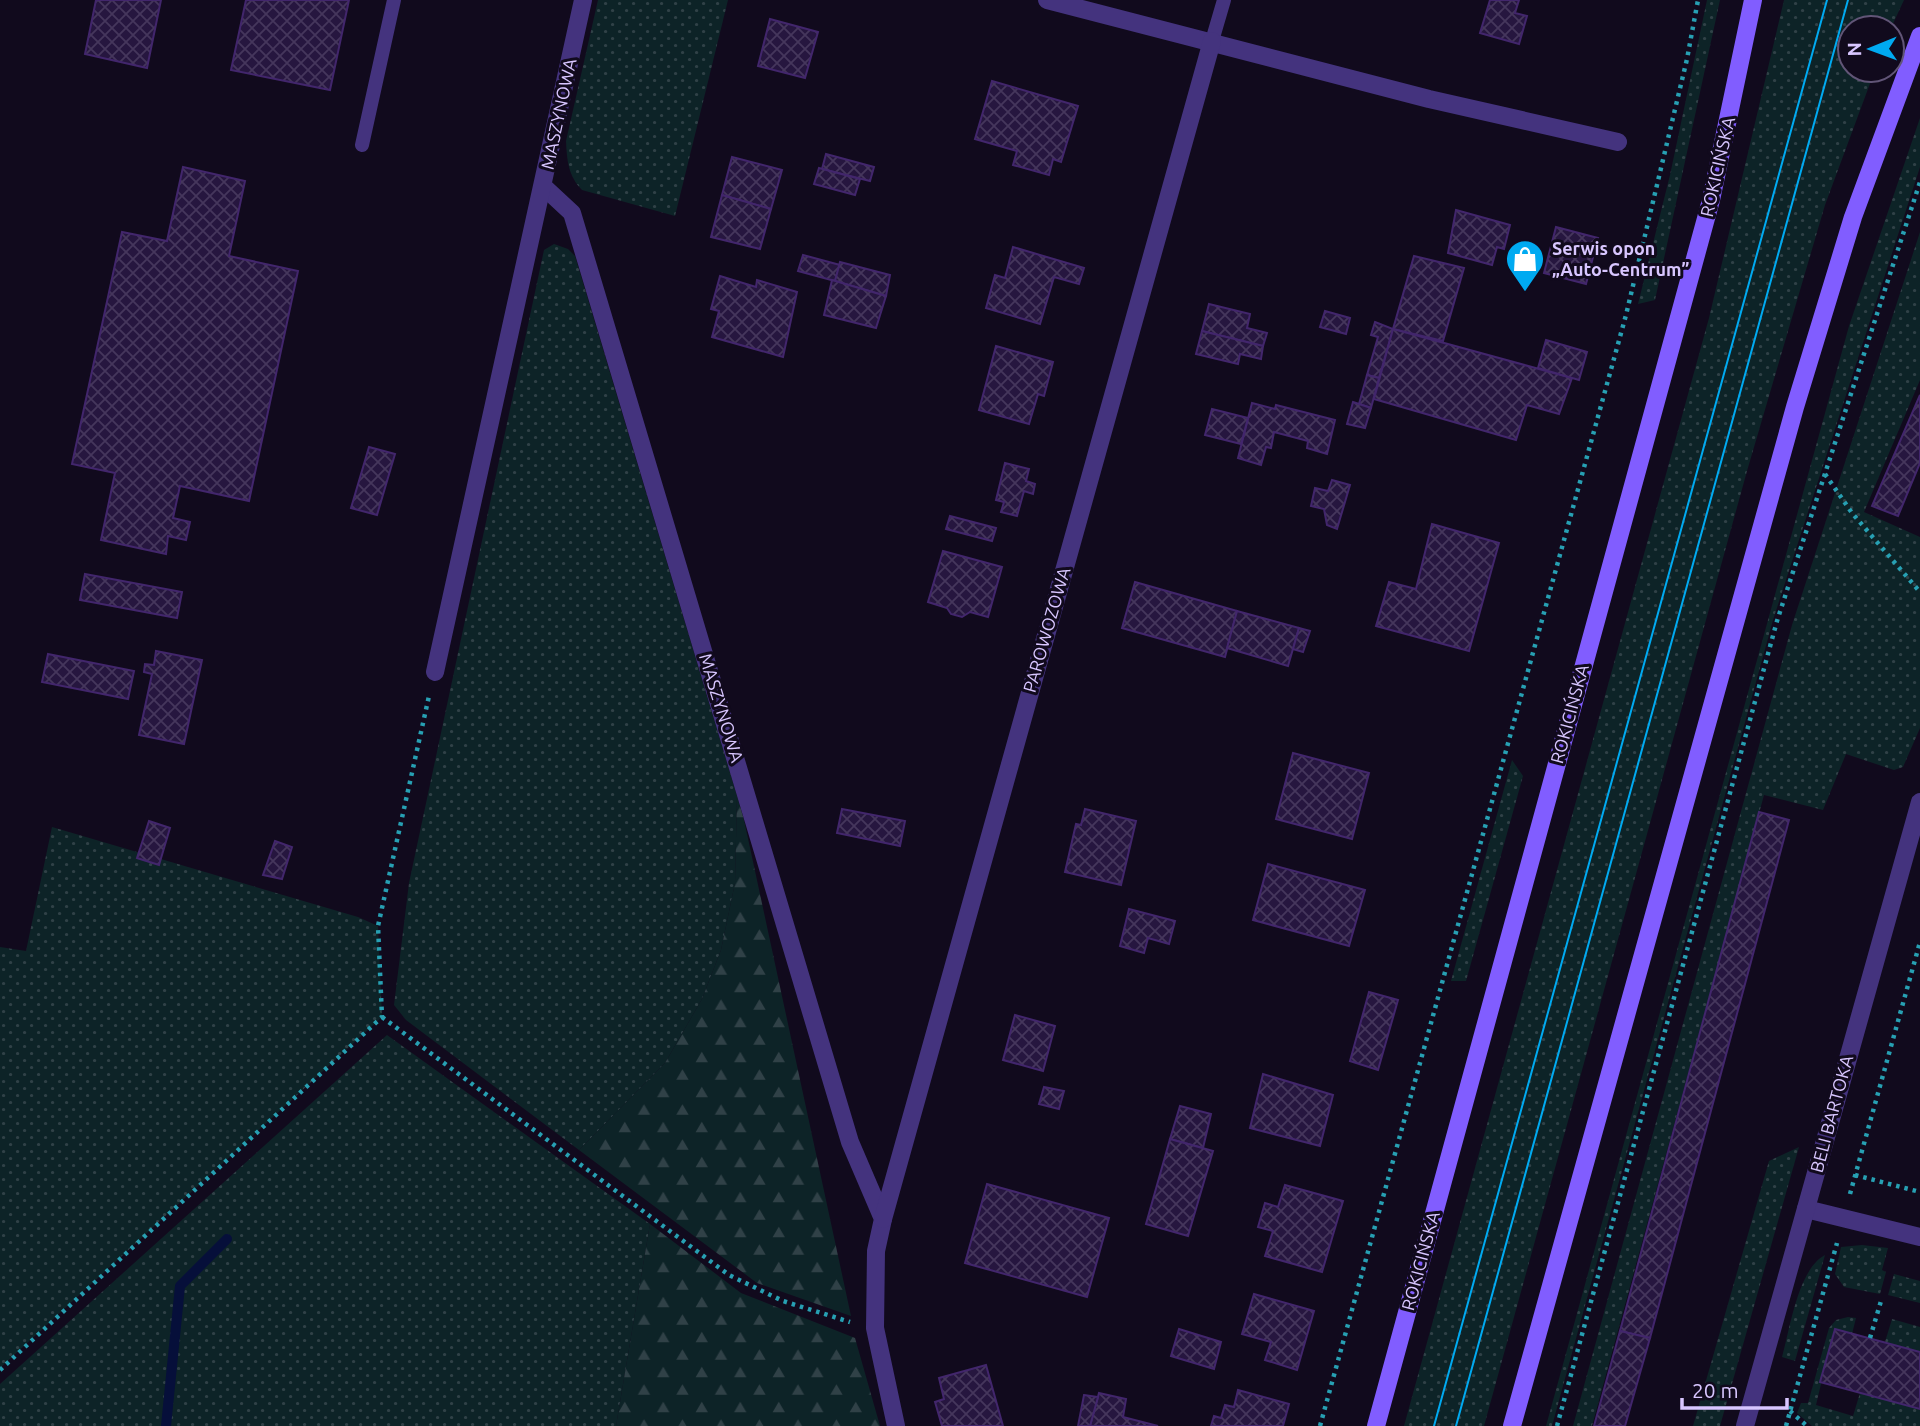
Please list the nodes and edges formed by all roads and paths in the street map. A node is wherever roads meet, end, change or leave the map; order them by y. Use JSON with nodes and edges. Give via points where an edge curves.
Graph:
{"nodes":[{"id":1,"x":394,"y":0,"type":"edge"},
{"id":2,"x":583,"y":0,"type":"edge"},
{"id":3,"x":1047,"y":0,"type":"edge"},
{"id":4,"x":1224,"y":0,"type":"edge"},
{"id":5,"x":1698,"y":0,"type":"edge"},
{"id":6,"x":1754,"y":0,"type":"edge"},
{"id":7,"x":1920,"y":36,"type":"edge"},
{"id":8,"x":1212,"y":41,"type":"junction"},
{"id":9,"x":1618,"y":142,"type":"dead end"},
{"id":10,"x":362,"y":145,"type":"dead end"},
{"id":11,"x":1920,"y":182,"type":"edge"},
{"id":12,"x":544,"y":187,"type":"junction"},
{"id":13,"x":1825,"y":474,"type":"junction"},
{"id":14,"x":1920,"y":592,"type":"edge"},
{"id":15,"x":435,"y":672,"type":"joint"},
{"id":16,"x":1920,"y":802,"type":"edge"},
{"id":17,"x":1920,"y":942,"type":"edge"},
{"id":18,"x":382,"y":1017,"type":"junction"},
{"id":19,"x":1855,"y":1175,"type":"junction"},
{"id":20,"x":1920,"y":1192,"type":"edge"},
{"id":21,"x":1806,"y":1209,"type":"junction"},
{"id":22,"x":1844,"y":1218,"type":"junction"},
{"id":23,"x":883,"y":1219,"type":"junction"},
{"id":24,"x":1920,"y":1237,"type":"edge"},
{"id":25,"x":1881,"y":1301,"type":"dead end"},
{"id":26,"x":874,"y":1328,"type":"junction"},
{"id":27,"x":1870,"y":1338,"type":"dead end"},
{"id":28,"x":0,"y":1370,"type":"edge"},
{"id":29,"x":1790,"y":1412,"type":"junction"},
{"id":30,"x":896,"y":1426,"type":"edge"},
{"id":31,"x":1320,"y":1426,"type":"edge"},
{"id":32,"x":1376,"y":1426,"type":"edge"},
{"id":33,"x":1512,"y":1426,"type":"edge"},
{"id":34,"x":1558,"y":1426,"type":"edge"},
{"id":35,"x":1745,"y":1426,"type":"edge"},
{"id":36,"x":1786,"y":1426,"type":"edge"},
{"id":37,"x":1807,"y":1426,"type":"edge"}],
"edges":[{"from":1,"to":10,"type":"lane"},
{"from":2,"to":12,"type":"street","name":"MASZYNOWA"},
{"from":3,"to":8,"type":"street"},
{"from":4,"to":8,"type":"lane"},
{"from":5,"to":31,"type":"path","via":[[1626,315]]},
{"from":6,"to":32,"type":"main road","name":"ROKICIŃSKA","via":[[1711,200]]},
{"from":7,"to":33,"type":"main road","via":[[1853,217],[1794,407]]},
{"from":8,"to":9,"type":"street","via":[[1417,96]]},
{"from":8,"to":23,"type":"street","name":"PAROWOZOWA"},
{"from":11,"to":13,"type":"path"},
{"from":12,"to":15,"type":"street"},
{"from":12,"to":23,"type":"street","name":"MASZYNOWA","via":[[572,213],[850,1142]]},
{"from":13,"to":14,"type":"path"},
{"from":13,"to":34,"type":"path","via":[[1777,621]]},
{"from":15,"to":18,"type":"path","via":[[378,926]]},
{"from":16,"to":21,"type":"street","name":"BELI BARTOKA"},
{"from":17,"to":19,"type":"path"},
{"from":18,"to":26,"type":"path","via":[[729,1275],[783,1301]]},
{"from":18,"to":28,"type":"path"},
{"from":19,"to":20,"type":"path"},
{"from":19,"to":22,"type":"path"},
{"from":21,"to":22,"type":"street"},
{"from":21,"to":35,"type":"street","name":"BELI BARTOKA"},
{"from":22,"to":24,"type":"street"},
{"from":22,"to":29,"type":"path"},
{"from":23,"to":26,"type":"street","via":[[876,1251]]},
{"from":25,"to":27,"type":"path"},
{"from":26,"to":30,"type":"street"},
{"from":29,"to":36,"type":"path"},
{"from":29,"to":37,"type":"path"}]}
